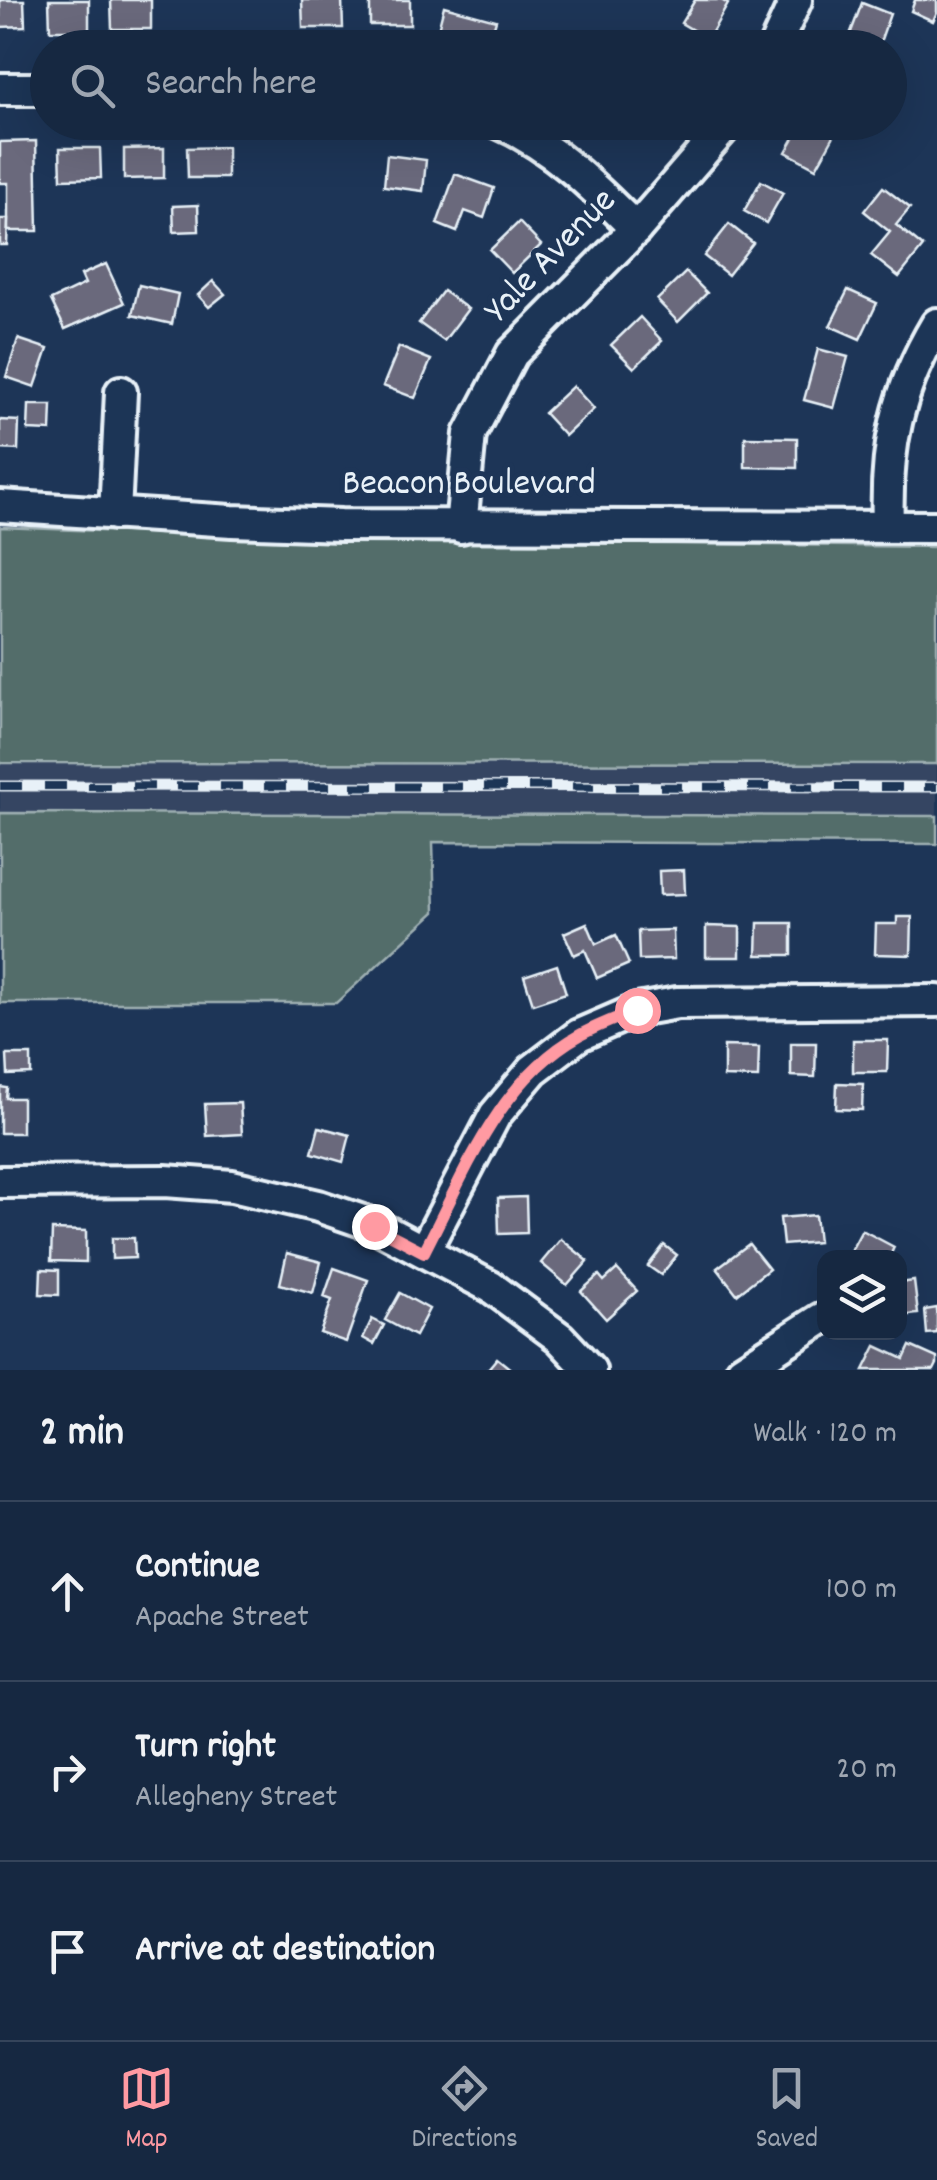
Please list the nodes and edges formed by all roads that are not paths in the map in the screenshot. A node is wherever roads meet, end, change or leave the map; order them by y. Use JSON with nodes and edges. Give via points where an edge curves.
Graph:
{"nodes":[{"id":1,"x":796,"y":0,"type":"edge"},
{"id":2,"x":782,"y":30,"type":"edge"},
{"id":3,"x":0,"y":89,"type":"edge"},
{"id":4,"x":30,"y":89,"type":"edge"},
{"id":5,"x":530,"y":140,"type":"edge"},
{"id":6,"x":713,"y":140,"type":"edge"},
{"id":7,"x":636,"y":229,"type":"junction"},
{"id":8,"x":937,"y":324,"type":"edge"},
{"id":9,"x":121,"y":392,"type":"dead end"},
{"id":10,"x":0,"y":506,"type":"edge"},
{"id":11,"x":115,"y":514,"type":"junction"},
{"id":12,"x":461,"y":526,"type":"junction"},
{"id":13,"x":888,"y":526,"type":"junction"},
{"id":14,"x":937,"y":527,"type":"edge"},
{"id":15,"x":937,"y":1001,"type":"edge"},
{"id":16,"x":0,"y":1182,"type":"edge"},
{"id":17,"x":424,"y":1252,"type":"junction"},
{"id":18,"x":817,"y":1321,"type":"edge"},
{"id":19,"x":590,"y":1370,"type":"edge"},
{"id":20,"x":742,"y":1370,"type":"edge"}],
"edges":[{"from":1,"to":2,"type":"street"},
{"from":3,"to":4,"type":"street"},
{"from":5,"to":7,"type":"street","via":[[582,175]]},
{"from":6,"to":7,"type":"street","name":"Yale Avenue"},
{"from":7,"to":12,"type":"street","name":"Yale Avenue","via":[[512,354],[470,434]]},
{"from":8,"to":13,"type":"street","via":[[914,366],[890,440]]},
{"from":9,"to":11,"type":"street"},
{"from":10,"to":11,"type":"street","name":"Beacon Boulevard"},
{"from":11,"to":12,"type":"street","name":"Beacon Boulevard"},
{"from":12,"to":13,"type":"street","name":"Beacon Boulevard"},
{"from":13,"to":14,"type":"street","name":"Beacon Boulevard"},
{"from":15,"to":17,"type":"street","via":[[677,1004],[637,1010],[579,1035],[533,1070],[495,1116]]},
{"from":16,"to":17,"type":"street","via":[[232,1186],[318,1206]]},
{"from":17,"to":19,"type":"street","via":[[491,1287],[560,1338]]},
{"from":18,"to":20,"type":"street"}]}
